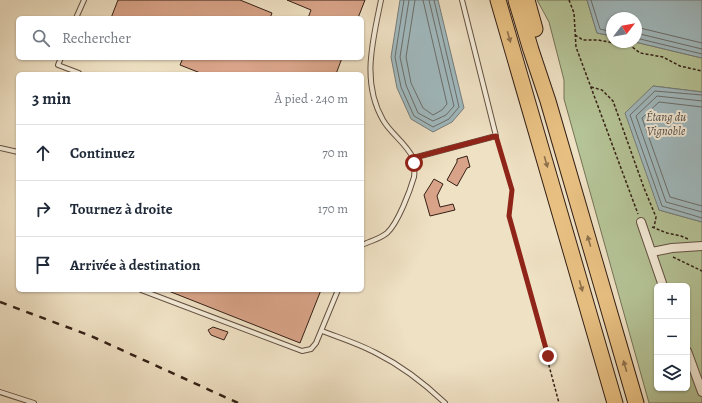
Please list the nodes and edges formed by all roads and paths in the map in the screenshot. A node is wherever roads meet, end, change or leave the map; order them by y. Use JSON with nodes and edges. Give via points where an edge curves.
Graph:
{"nodes":[{"id":1,"x":84,"y":0,"type":"edge"},
{"id":2,"x":380,"y":0,"type":"edge"},
{"id":3,"x":462,"y":0,"type":"edge"},
{"id":4,"x":498,"y":0,"type":"edge"},
{"id":5,"x":516,"y":0,"type":"edge"},
{"id":6,"x":527,"y":0,"type":"edge"},
{"id":7,"x":569,"y":0,"type":"edge"},
{"id":8,"x":77,"y":16,"type":"edge"},
{"id":9,"x":575,"y":35,"type":"junction"},
{"id":10,"x":60,"y":60,"type":"edge"},
{"id":11,"x":702,"y":71,"type":"edge"},
{"id":12,"x":76,"y":72,"type":"edge"},
{"id":13,"x":591,"y":87,"type":"junction"},
{"id":14,"x":548,"y":100,"type":"junction"},
{"id":15,"x":496,"y":136,"type":"junction"},
{"id":16,"x":0,"y":148,"type":"edge"},
{"id":17,"x":16,"y":152,"type":"edge"},
{"id":18,"x":413,"y":158,"type":"junction"},
{"id":19,"x":642,"y":222,"type":"junction"},
{"id":20,"x":654,"y":228,"type":"junction"},
{"id":21,"x":688,"y":239,"type":"dead end"},
{"id":22,"x":364,"y":244,"type":"edge"},
{"id":23,"x":702,"y":246,"type":"edge"},
{"id":24,"x":663,"y":249,"type":"junction"},
{"id":25,"x":652,"y":252,"type":"junction"},
{"id":26,"x":702,"y":271,"type":"edge"},
{"id":27,"x":662,"y":283,"type":"edge"},
{"id":28,"x":146,"y":292,"type":"edge"},
{"id":29,"x":337,"y":292,"type":"edge"},
{"id":30,"x":322,"y":331,"type":"junction"},
{"id":31,"x":688,"y":355,"type":"edge"},
{"id":32,"x":0,"y":392,"type":"edge"},
{"id":33,"x":702,"y":392,"type":"edge"},
{"id":34,"x":34,"y":403,"type":"edge"},
{"id":35,"x":445,"y":403,"type":"edge"},
{"id":36,"x":559,"y":403,"type":"edge"},
{"id":37,"x":615,"y":403,"type":"edge"},
{"id":38,"x":636,"y":403,"type":"edge"}],
"edges":[{"from":1,"to":8,"type":"lane"},
{"from":2,"to":18,"type":"lane","via":[[370,54],[372,92],[384,121]]},
{"from":3,"to":15,"type":"lane"},
{"from":4,"to":37,"type":"highway","one_way":true},
{"from":5,"to":14,"type":"highway"},
{"from":6,"to":14,"type":"highway","via":[[538,42]]},
{"from":7,"to":9,"type":"path","via":[[574,13]]},
{"from":9,"to":11,"type":"path","via":[[583,40],[631,46],[640,53],[663,57],[680,66]]},
{"from":9,"to":13,"type":"path","via":[[576,47]]},
{"from":10,"to":12,"type":"lane","via":[[58,65]]},
{"from":13,"to":19,"type":"path"},
{"from":13,"to":20,"type":"path","via":[[602,90],[613,101],[656,217]]},
{"from":38,"to":14,"type":"highway","one_way":true},
{"from":15,"to":18,"type":"lane"},
{"from":15,"to":36,"type":"path","via":[[512,190],[509,216]]},
{"from":16,"to":17,"type":"lane"},
{"from":18,"to":22,"type":"lane","via":[[414,177],[395,223],[383,236]]},
{"from":19,"to":20,"type":"path"},
{"from":19,"to":25,"type":"street"},
{"from":20,"to":21,"type":"path"},
{"from":23,"to":24,"type":"street"},
{"from":24,"to":25,"type":"street"},
{"from":24,"to":26,"type":"path","via":[[669,255]]},
{"from":25,"to":27,"type":"street"},
{"from":28,"to":30,"type":"lane","via":[[298,351],[308,350],[314,346]]},
{"from":29,"to":30,"type":"lane"},
{"from":30,"to":35,"type":"lane","via":[[392,362],[419,380]]},
{"from":31,"to":33,"type":"street"},
{"from":32,"to":34,"type":"lane"}]}
